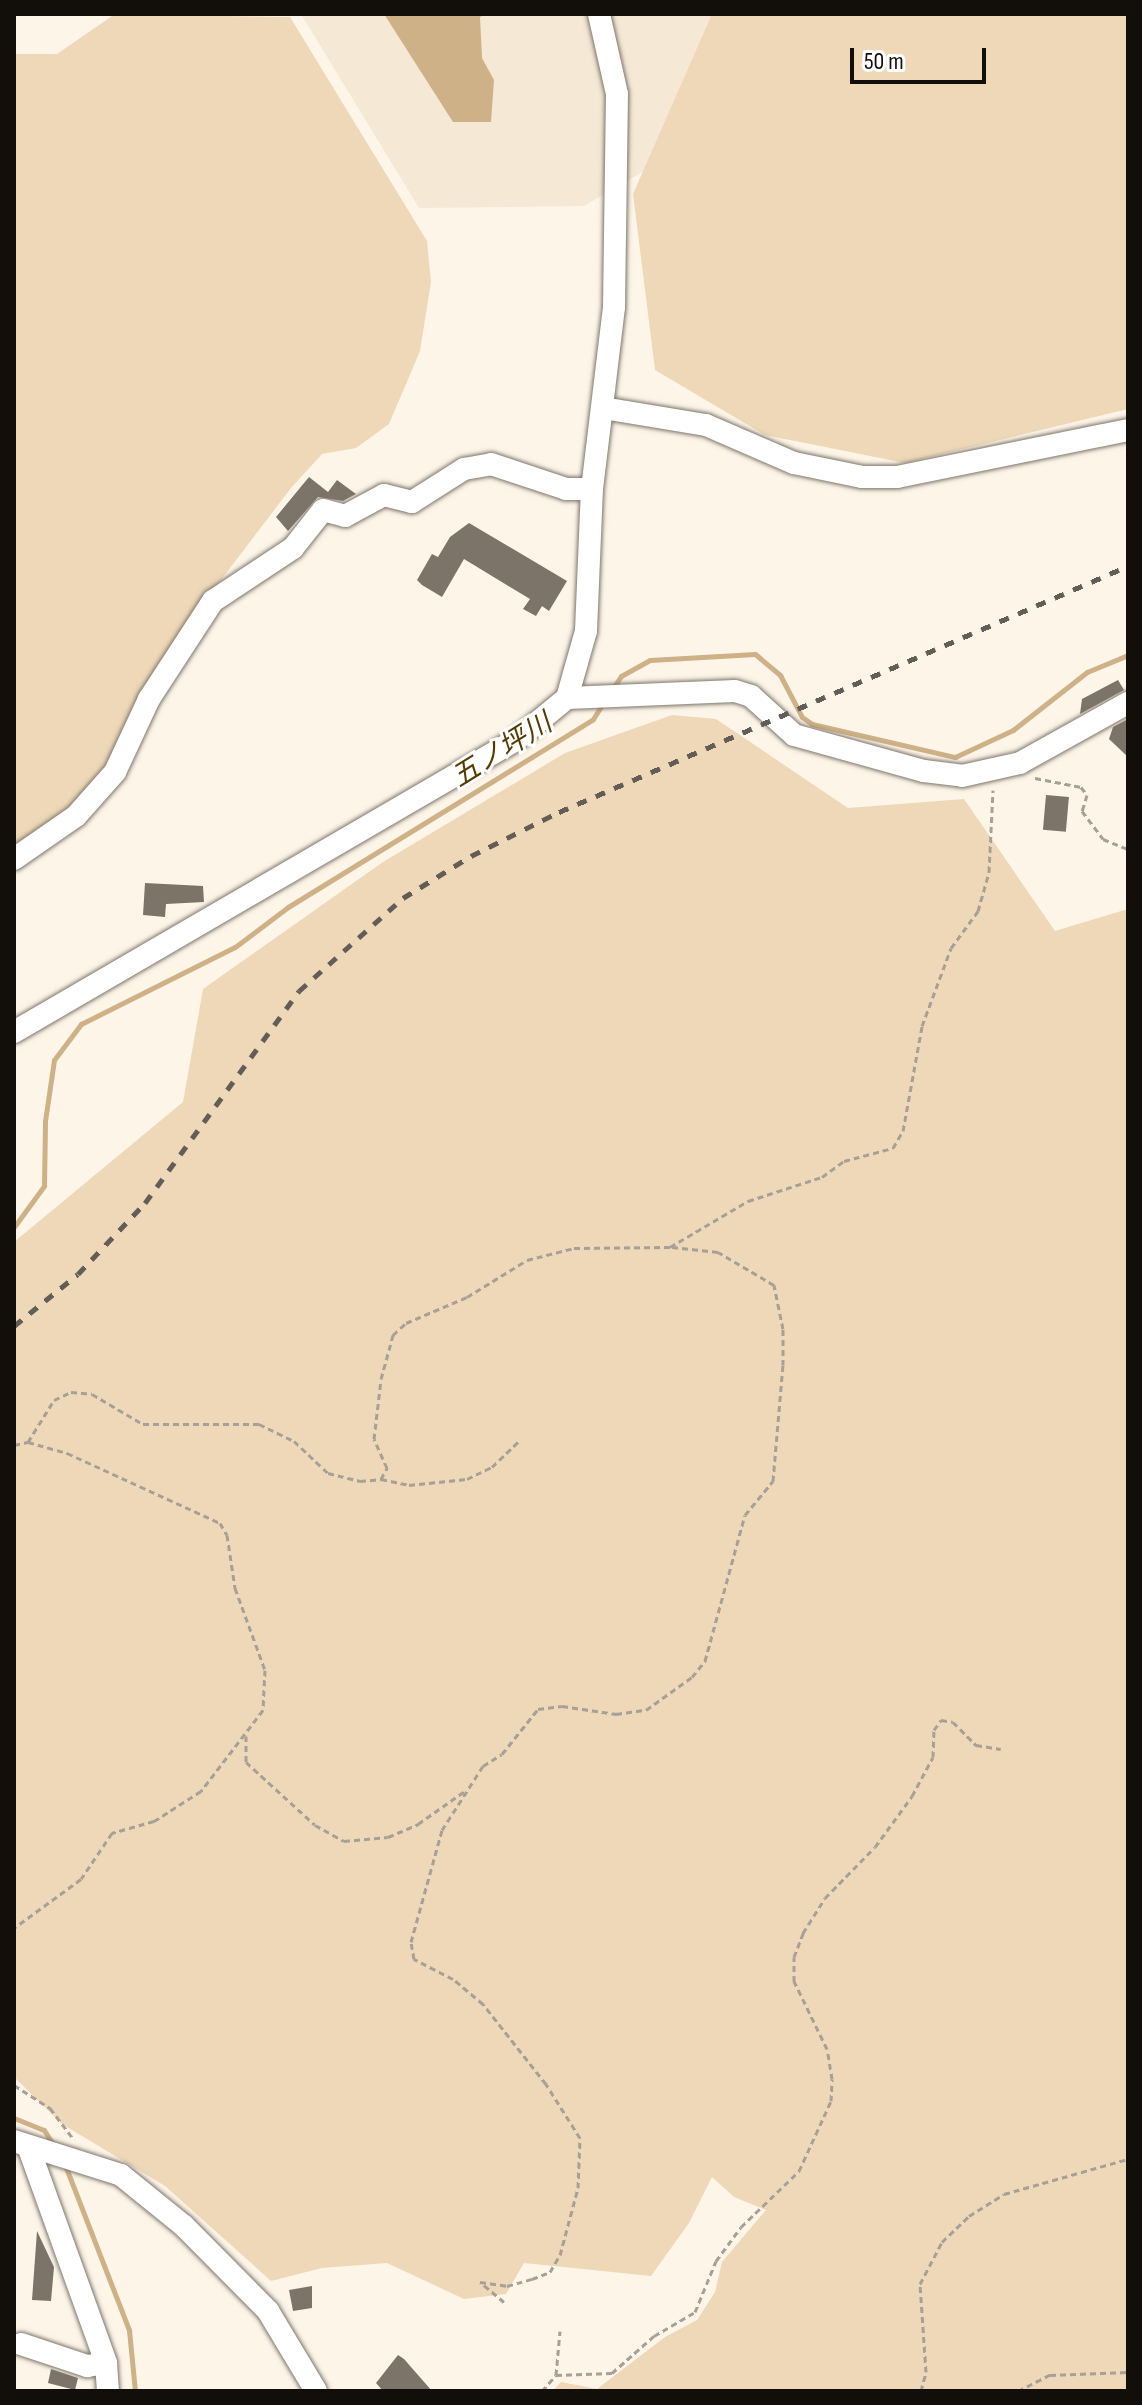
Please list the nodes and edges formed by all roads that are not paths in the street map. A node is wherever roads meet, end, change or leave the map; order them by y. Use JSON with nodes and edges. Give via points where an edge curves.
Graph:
{"nodes":[{"id":1,"x":599,"y":14,"type":"edge"},
{"id":2,"x":603,"y":408,"type":"junction"},
{"id":3,"x":1128,"y":430,"type":"edge"},
{"id":4,"x":592,"y":489,"type":"junction"},
{"id":5,"x":575,"y":699,"type":"junction"},
{"id":6,"x":1128,"y":703,"type":"edge"},
{"id":7,"x":14,"y":859,"type":"edge"},
{"id":8,"x":14,"y":1032,"type":"edge"},
{"id":9,"x":21,"y":2143,"type":"edge"},
{"id":10,"x":21,"y":2344,"type":"dead end"},
{"id":11,"x":106,"y":2363,"type":"junction"},
{"id":12,"x":108,"y":2391,"type":"edge"},
{"id":13,"x":316,"y":2391,"type":"edge"}],
"edges":[{"from":1,"to":2,"type":"street","via":[[617,94],[614,307]]},
{"from":2,"to":3,"type":"street","via":[[706,425],[794,463],[862,477],[897,477]]},
{"from":2,"to":4,"type":"street"},
{"from":4,"to":5,"type":"street","via":[[586,631]]},
{"from":4,"to":7,"type":"street","via":[[566,489],[491,464],[478,465],[412,502],[384,495],[345,516],[323,510],[293,548],[213,601],[149,699],[115,772],[76,816]]},
{"from":5,"to":6,"type":"street","via":[[735,691],[751,696],[794,735],[924,771],[962,776],[1020,763]]},
{"from":5,"to":8,"type":"street","via":[[516,740]]},
{"from":9,"to":11,"type":"street"},
{"from":9,"to":13,"type":"street","via":[[121,2175],[184,2226],[268,2311]]},
{"from":10,"to":11,"type":"street","via":[[87,2366]]},
{"from":11,"to":12,"type":"street"}]}
